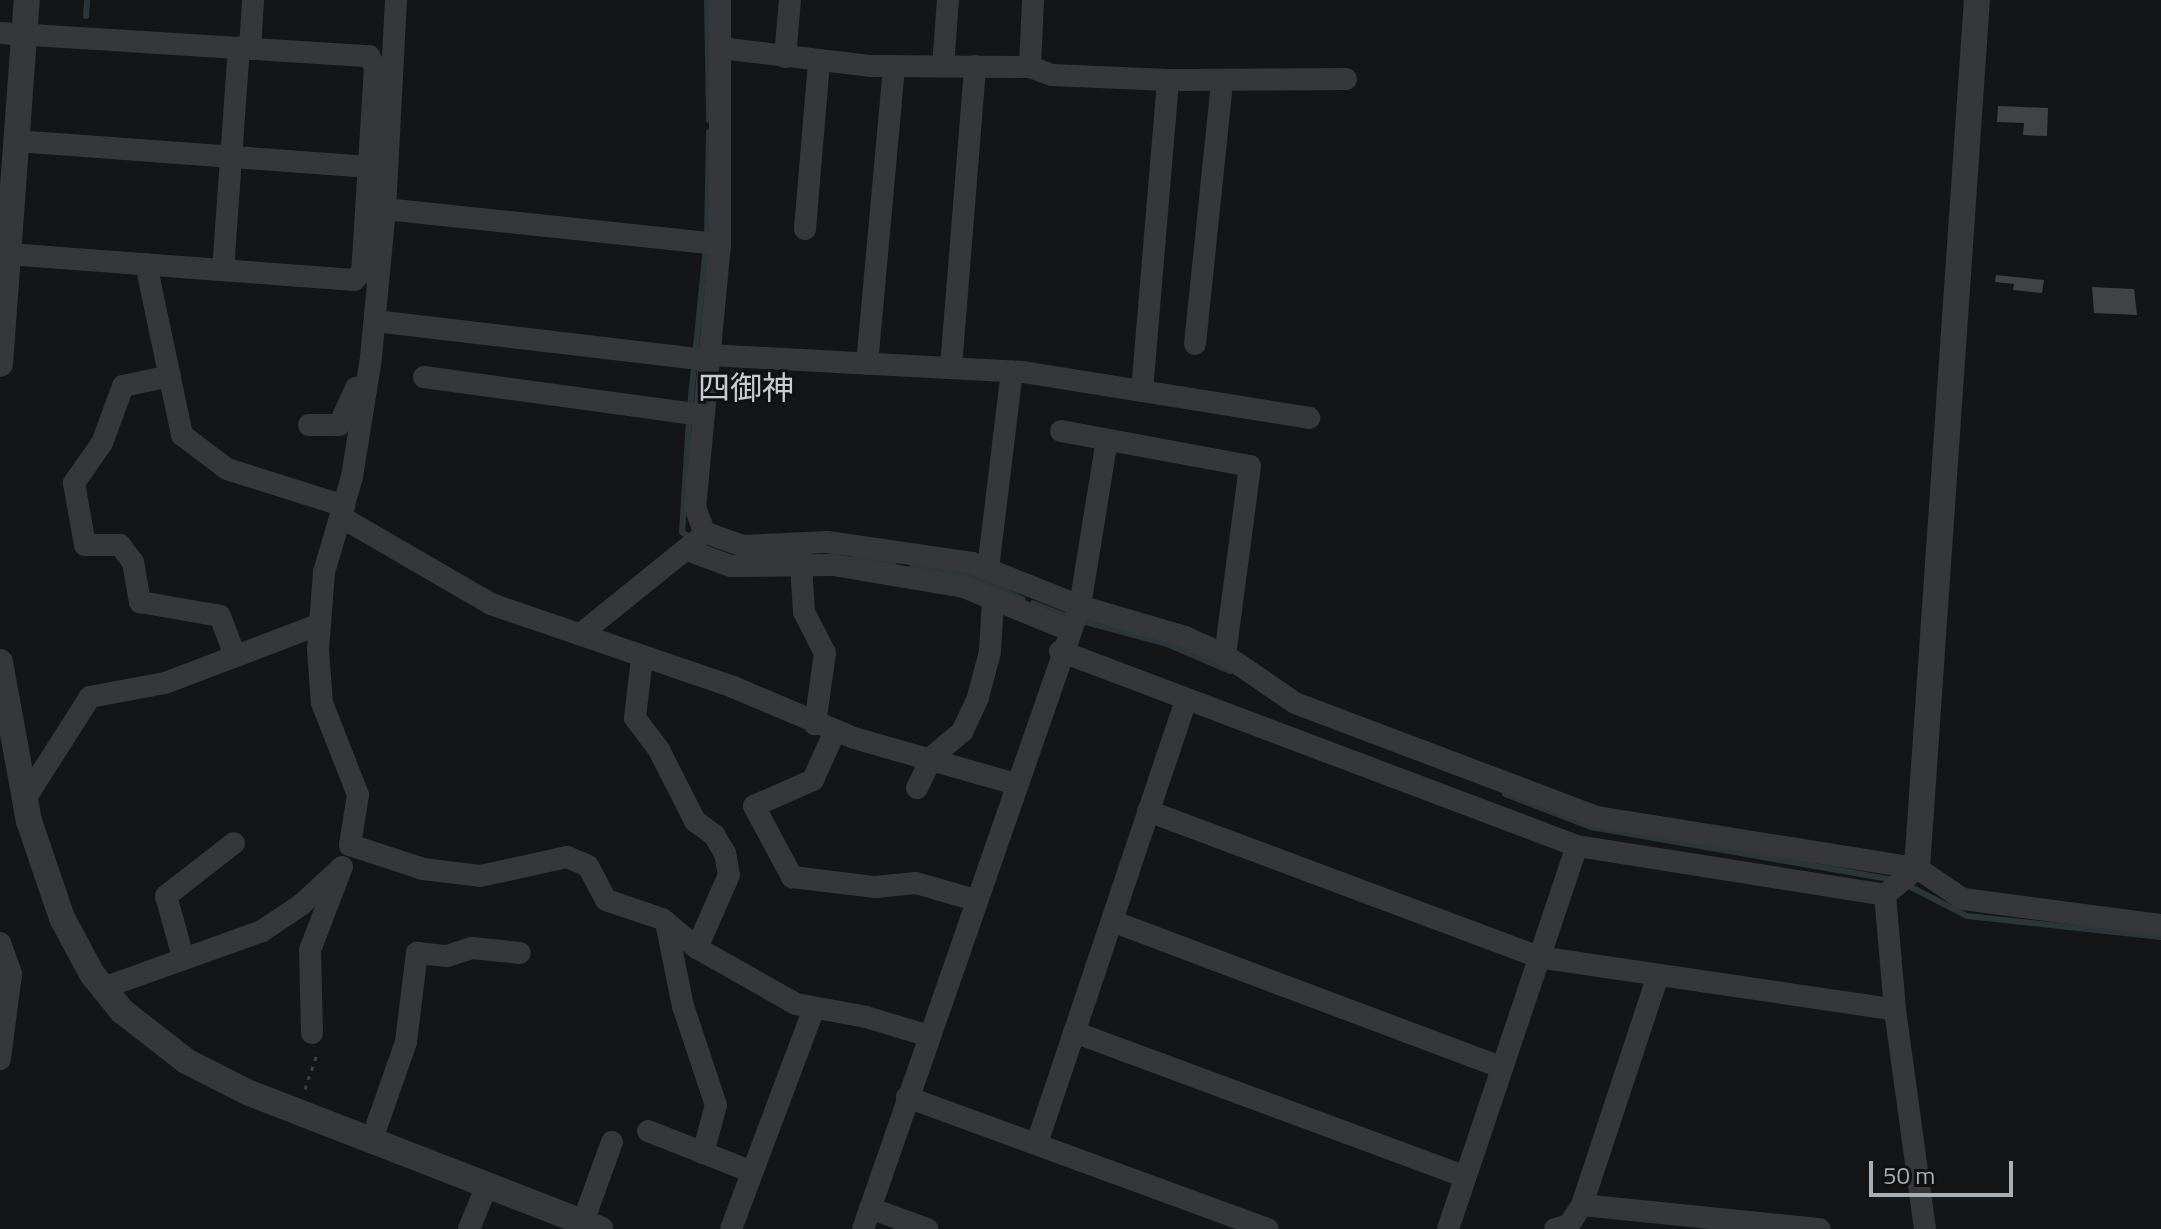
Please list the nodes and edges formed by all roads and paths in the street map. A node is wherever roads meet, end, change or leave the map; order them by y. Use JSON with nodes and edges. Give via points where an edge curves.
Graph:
{"nodes":[{"id":1,"x":27,"y":0,"type":"edge"},
{"id":2,"x":253,"y":0,"type":"edge"},
{"id":3,"x":396,"y":0,"type":"edge"},
{"id":4,"x":720,"y":0,"type":"edge"},
{"id":5,"x":790,"y":0,"type":"edge"},
{"id":6,"x":948,"y":0,"type":"edge"},
{"id":7,"x":1033,"y":0,"type":"edge"},
{"id":8,"x":1977,"y":0,"type":"edge"},
{"id":9,"x":12,"y":33,"type":"edge"},
{"id":10,"x":244,"y":48,"type":"junction"},
{"id":11,"x":720,"y":48,"type":"junction"},
{"id":12,"x":785,"y":57,"type":"junction"},
{"id":13,"x":819,"y":61,"type":"junction"},
{"id":14,"x":894,"y":66,"type":"junction"},
{"id":15,"x":943,"y":66,"type":"junction"},
{"id":16,"x":975,"y":66,"type":"junction"},
{"id":17,"x":1030,"y":67,"type":"junction"},
{"id":18,"x":1346,"y":79,"type":"dead end"},
{"id":19,"x":1168,"y":80,"type":"junction"},
{"id":20,"x":1222,"y":81,"type":"junction"},
{"id":21,"x":16,"y":141,"type":"junction"},
{"id":22,"x":231,"y":158,"type":"junction"},
{"id":23,"x":369,"y":167,"type":"junction"},
{"id":24,"x":385,"y":209,"type":"junction"},
{"id":25,"x":805,"y":229,"type":"dead end"},
{"id":26,"x":710,"y":243,"type":"junction"},
{"id":27,"x":8,"y":254,"type":"junction"},
{"id":28,"x":146,"y":264,"type":"junction"},
{"id":29,"x":223,"y":270,"type":"junction"},
{"id":30,"x":375,"y":321,"type":"junction"},
{"id":31,"x":1195,"y":344,"type":"dead end"},
{"id":32,"x":371,"y":358,"type":"junction"},
{"id":33,"x":701,"y":358,"type":"junction"},
{"id":34,"x":0,"y":364,"type":"edge"},
{"id":35,"x":867,"y":364,"type":"junction"},
{"id":36,"x":951,"y":367,"type":"junction"},
{"id":37,"x":1012,"y":371,"type":"junction"},
{"id":38,"x":170,"y":376,"type":"junction"},
{"id":39,"x":424,"y":377,"type":"dead end"},
{"id":40,"x":1142,"y":391,"type":"junction"},
{"id":41,"x":693,"y":413,"type":"junction"},
{"id":42,"x":1309,"y":418,"type":"dead end"},
{"id":43,"x":309,"y":425,"type":"dead end"},
{"id":44,"x":1061,"y":431,"type":"dead end"},
{"id":45,"x":1107,"y":440,"type":"junction"},
{"id":46,"x":342,"y":511,"type":"junction"},
{"id":47,"x":695,"y":541,"type":"junction"},
{"id":48,"x":800,"y":553,"type":"junction"},
{"id":49,"x":988,"y":569,"type":"junction"},
{"id":50,"x":993,"y":598,"type":"junction"},
{"id":51,"x":1080,"y":606,"type":"junction"},
{"id":52,"x":320,"y":624,"type":"junction"},
{"id":53,"x":1069,"y":630,"type":"junction"},
{"id":54,"x":582,"y":633,"type":"junction"},
{"id":55,"x":1060,"y":651,"type":"junction"},
{"id":56,"x":1225,"y":655,"type":"junction"},
{"id":57,"x":235,"y":656,"type":"junction"},
{"id":58,"x":642,"y":658,"type":"junction"},
{"id":59,"x":0,"y":662,"type":"edge"},
{"id":60,"x":1186,"y":699,"type":"junction"},
{"id":61,"x":825,"y":728,"type":"junction"},
{"id":62,"x":932,"y":757,"type":"junction"},
{"id":63,"x":1016,"y":784,"type":"junction"},
{"id":64,"x":917,"y":788,"type":"dead end"},
{"id":65,"x":25,"y":799,"type":"junction"},
{"id":66,"x":1148,"y":811,"type":"junction"},
{"id":67,"x":234,"y":843,"type":"dead end"},
{"id":68,"x":350,"y":845,"type":"junction"},
{"id":69,"x":1577,"y":846,"type":"junction"},
{"id":70,"x":342,"y":867,"type":"junction"},
{"id":71,"x":1917,"y":868,"type":"junction"},
{"id":72,"x":1885,"y":895,"type":"junction"},
{"id":73,"x":975,"y":900,"type":"junction"},
{"id":74,"x":1112,"y":921,"type":"junction"},
{"id":75,"x":666,"y":922,"type":"junction"},
{"id":76,"x":2161,"y":925,"type":"edge"},
{"id":77,"x":1,"y":946,"type":"edge"},
{"id":78,"x":697,"y":948,"type":"junction"},
{"id":79,"x":520,"y":953,"type":"dead end"},
{"id":80,"x":183,"y":957,"type":"junction"},
{"id":81,"x":1538,"y":957,"type":"junction"},
{"id":82,"x":1658,"y":975,"type":"junction"},
{"id":83,"x":103,"y":988,"type":"junction"},
{"id":84,"x":814,"y":1008,"type":"junction"},
{"id":85,"x":1895,"y":1010,"type":"junction"},
{"id":86,"x":1074,"y":1032,"type":"junction"},
{"id":87,"x":312,"y":1033,"type":"joint"},
{"id":88,"x":929,"y":1036,"type":"junction"},
{"id":89,"x":0,"y":1059,"type":"edge"},
{"id":90,"x":1501,"y":1067,"type":"junction"},
{"id":91,"x":907,"y":1097,"type":"junction"},
{"id":92,"x":297,"y":1111,"type":"junction"},
{"id":93,"x":648,"y":1131,"type":"dead end"},
{"id":94,"x":372,"y":1139,"type":"junction"},
{"id":95,"x":612,"y":1142,"type":"dead end"},
{"id":96,"x":1037,"y":1143,"type":"junction"},
{"id":97,"x":703,"y":1153,"type":"junction"},
{"id":98,"x":752,"y":1172,"type":"junction"},
{"id":99,"x":1465,"y":1177,"type":"junction"},
{"id":100,"x":487,"y":1185,"type":"junction"},
{"id":101,"x":1582,"y":1205,"type":"junction"},
{"id":102,"x":867,"y":1219,"type":"edge"},
{"id":103,"x":592,"y":1226,"type":"edge"},
{"id":104,"x":469,"y":1229,"type":"edge"},
{"id":105,"x":731,"y":1229,"type":"edge"},
{"id":106,"x":927,"y":1229,"type":"edge"},
{"id":107,"x":1268,"y":1229,"type":"edge"},
{"id":108,"x":1448,"y":1229,"type":"edge"},
{"id":109,"x":1555,"y":1229,"type":"edge"},
{"id":110,"x":1820,"y":1229,"type":"edge"},
{"id":111,"x":1925,"y":1229,"type":"edge"}],
"edges":[{"from":1,"to":9,"type":"street"},
{"from":2,"to":10,"type":"street"},
{"from":3,"to":24,"type":"street"},
{"from":4,"to":11,"type":"street"},
{"from":5,"to":12,"type":"street"},
{"from":6,"to":15,"type":"street"},
{"from":7,"to":17,"type":"street"},
{"from":8,"to":71,"type":"street"},
{"from":9,"to":10,"type":"street"},
{"from":9,"to":21,"type":"street"},
{"from":10,"to":22,"type":"street"},
{"from":10,"to":23,"type":"street","via":[[369,56],[375,68]]},
{"from":11,"to":12,"type":"street"},
{"from":11,"to":26,"type":"street"},
{"from":12,"to":13,"type":"street"},
{"from":13,"to":14,"type":"street"},
{"from":13,"to":25,"type":"street"},
{"from":14,"to":15,"type":"street"},
{"from":14,"to":35,"type":"street"},
{"from":15,"to":16,"type":"street"},
{"from":16,"to":17,"type":"street"},
{"from":16,"to":36,"type":"street"},
{"from":17,"to":19,"type":"street","via":[[1052,75]]},
{"from":18,"to":20,"type":"street"},
{"from":19,"to":20,"type":"street"},
{"from":19,"to":40,"type":"street"},
{"from":20,"to":31,"type":"street"},
{"from":21,"to":22,"type":"street"},
{"from":21,"to":27,"type":"street"},
{"from":22,"to":23,"type":"street"},
{"from":22,"to":29,"type":"street"},
{"from":23,"to":29,"type":"street","via":[[362,272],[354,280]]},
{"from":24,"to":26,"type":"street"},
{"from":24,"to":30,"type":"street"},
{"from":26,"to":33,"type":"street"},
{"from":27,"to":28,"type":"street"},
{"from":27,"to":34,"type":"street"},
{"from":28,"to":29,"type":"street"},
{"from":28,"to":38,"type":"street"},
{"from":30,"to":32,"type":"street"},
{"from":30,"to":33,"type":"street"},
{"from":32,"to":43,"type":"street","via":[[344,420],[339,425]]},
{"from":32,"to":46,"type":"street"},
{"from":33,"to":35,"type":"street"},
{"from":33,"to":41,"type":"street"},
{"from":35,"to":36,"type":"street"},
{"from":36,"to":37,"type":"street"},
{"from":37,"to":40,"type":"street"},
{"from":37,"to":49,"type":"street"},
{"from":38,"to":46,"type":"street","via":[[182,435],[227,469]]},
{"from":38,"to":57,"type":"street","via":[[123,386],[102,443],[74,483],[85,545],[120,545],[133,562],[140,602],[220,616]]},
{"from":39,"to":41,"type":"street"},
{"from":40,"to":42,"type":"street"},
{"from":41,"to":47,"type":"street"},
{"from":44,"to":45,"type":"street"},
{"from":45,"to":51,"type":"street"},
{"from":45,"to":56,"type":"street","via":[[1250,466]]},
{"from":46,"to":52,"type":"street","via":[[324,572]]},
{"from":46,"to":54,"type":"street","via":[[491,604]]},
{"from":47,"to":48,"type":"street","via":[[731,566]]},
{"from":47,"to":54,"type":"street"},
{"from":48,"to":49,"type":"street","via":[[841,544]]},
{"from":48,"to":50,"type":"street","via":[[951,584]]},
{"from":48,"to":61,"type":"street","via":[[804,612],[825,653]]},
{"from":49,"to":51,"type":"street"},
{"from":50,"to":53,"type":"street"},
{"from":50,"to":62,"type":"street","via":[[990,652],[978,697],[962,732]]},
{"from":51,"to":53,"type":"street"},
{"from":51,"to":56,"type":"street","via":[[1185,637]]},
{"from":52,"to":57,"type":"street"},
{"from":52,"to":68,"type":"street","via":[[322,703],[358,795]]},
{"from":53,"to":55,"type":"street"},
{"from":54,"to":58,"type":"street"},
{"from":55,"to":60,"type":"street"},
{"from":55,"to":63,"type":"street"},
{"from":56,"to":71,"type":"street","via":[[1295,703],[1597,817]]},
{"from":57,"to":65,"type":"street","via":[[165,683],[90,697]]},
{"from":58,"to":61,"type":"street","via":[[733,687]]},
{"from":58,"to":78,"type":"street","via":[[635,718],[659,750],[695,821],[714,835],[725,853],[729,875]]},
{"from":59,"to":65,"type":"street"},
{"from":60,"to":66,"type":"street"},
{"from":60,"to":69,"type":"street"},
{"from":61,"to":62,"type":"street"},
{"from":61,"to":73,"type":"street","via":[[813,780],[754,806],[792,877],[875,887],[916,883]]},
{"from":62,"to":63,"type":"street"},
{"from":62,"to":64,"type":"street"},
{"from":63,"to":73,"type":"street"},
{"from":65,"to":83,"type":"street","via":[[62,918]]},
{"from":66,"to":74,"type":"street"},
{"from":66,"to":81,"type":"street"},
{"from":67,"to":80,"type":"street","via":[[166,896]]},
{"from":68,"to":70,"type":"street"},
{"from":68,"to":75,"type":"street","via":[[423,869],[480,876],[567,857],[588,866],[606,900]]},
{"from":69,"to":72,"type":"street"},
{"from":69,"to":81,"type":"street"},
{"from":70,"to":80,"type":"street","via":[[301,905],[262,931]]},
{"from":70,"to":87,"type":"street","via":[[310,950]]},
{"from":71,"to":72,"type":"street"},
{"from":71,"to":76,"type":"street","via":[[1963,899]]},
{"from":72,"to":85,"type":"street"},
{"from":73,"to":88,"type":"street"},
{"from":74,"to":86,"type":"street"},
{"from":74,"to":90,"type":"street"},
{"from":75,"to":78,"type":"street"},
{"from":75,"to":97,"type":"street","via":[[683,1006],[716,1105]]},
{"from":77,"to":89,"type":"street","via":[[11,974]]},
{"from":78,"to":84,"type":"street","via":[[796,1004]]},
{"from":79,"to":94,"type":"street","via":[[472,948],[447,956],[417,953],[406,1042]]},
{"from":80,"to":83,"type":"street"},
{"from":81,"to":82,"type":"street"},
{"from":81,"to":90,"type":"street"},
{"from":82,"to":85,"type":"street"},
{"from":82,"to":101,"type":"street"},
{"from":83,"to":92,"type":"street","via":[[122,1011],[186,1061]]},
{"from":84,"to":88,"type":"street"},
{"from":84,"to":98,"type":"street"},
{"from":85,"to":111,"type":"street"},
{"from":86,"to":96,"type":"street"},
{"from":86,"to":99,"type":"street"},
{"from":87,"to":92,"type":"path","via":[[319,1053]]},
{"from":88,"to":91,"type":"street"},
{"from":90,"to":99,"type":"street"},
{"from":91,"to":96,"type":"street"},
{"from":91,"to":102,"type":"street"},
{"from":92,"to":94,"type":"street"},
{"from":93,"to":97,"type":"street"},
{"from":94,"to":100,"type":"street"},
{"from":95,"to":103,"type":"street"},
{"from":96,"to":107,"type":"street"},
{"from":97,"to":98,"type":"street"},
{"from":98,"to":105,"type":"street"},
{"from":99,"to":108,"type":"street"},
{"from":100,"to":103,"type":"street"},
{"from":100,"to":104,"type":"street"},
{"from":101,"to":109,"type":"street","via":[[1569,1225]]},
{"from":101,"to":110,"type":"street"},
{"from":102,"to":106,"type":"street"}]}
